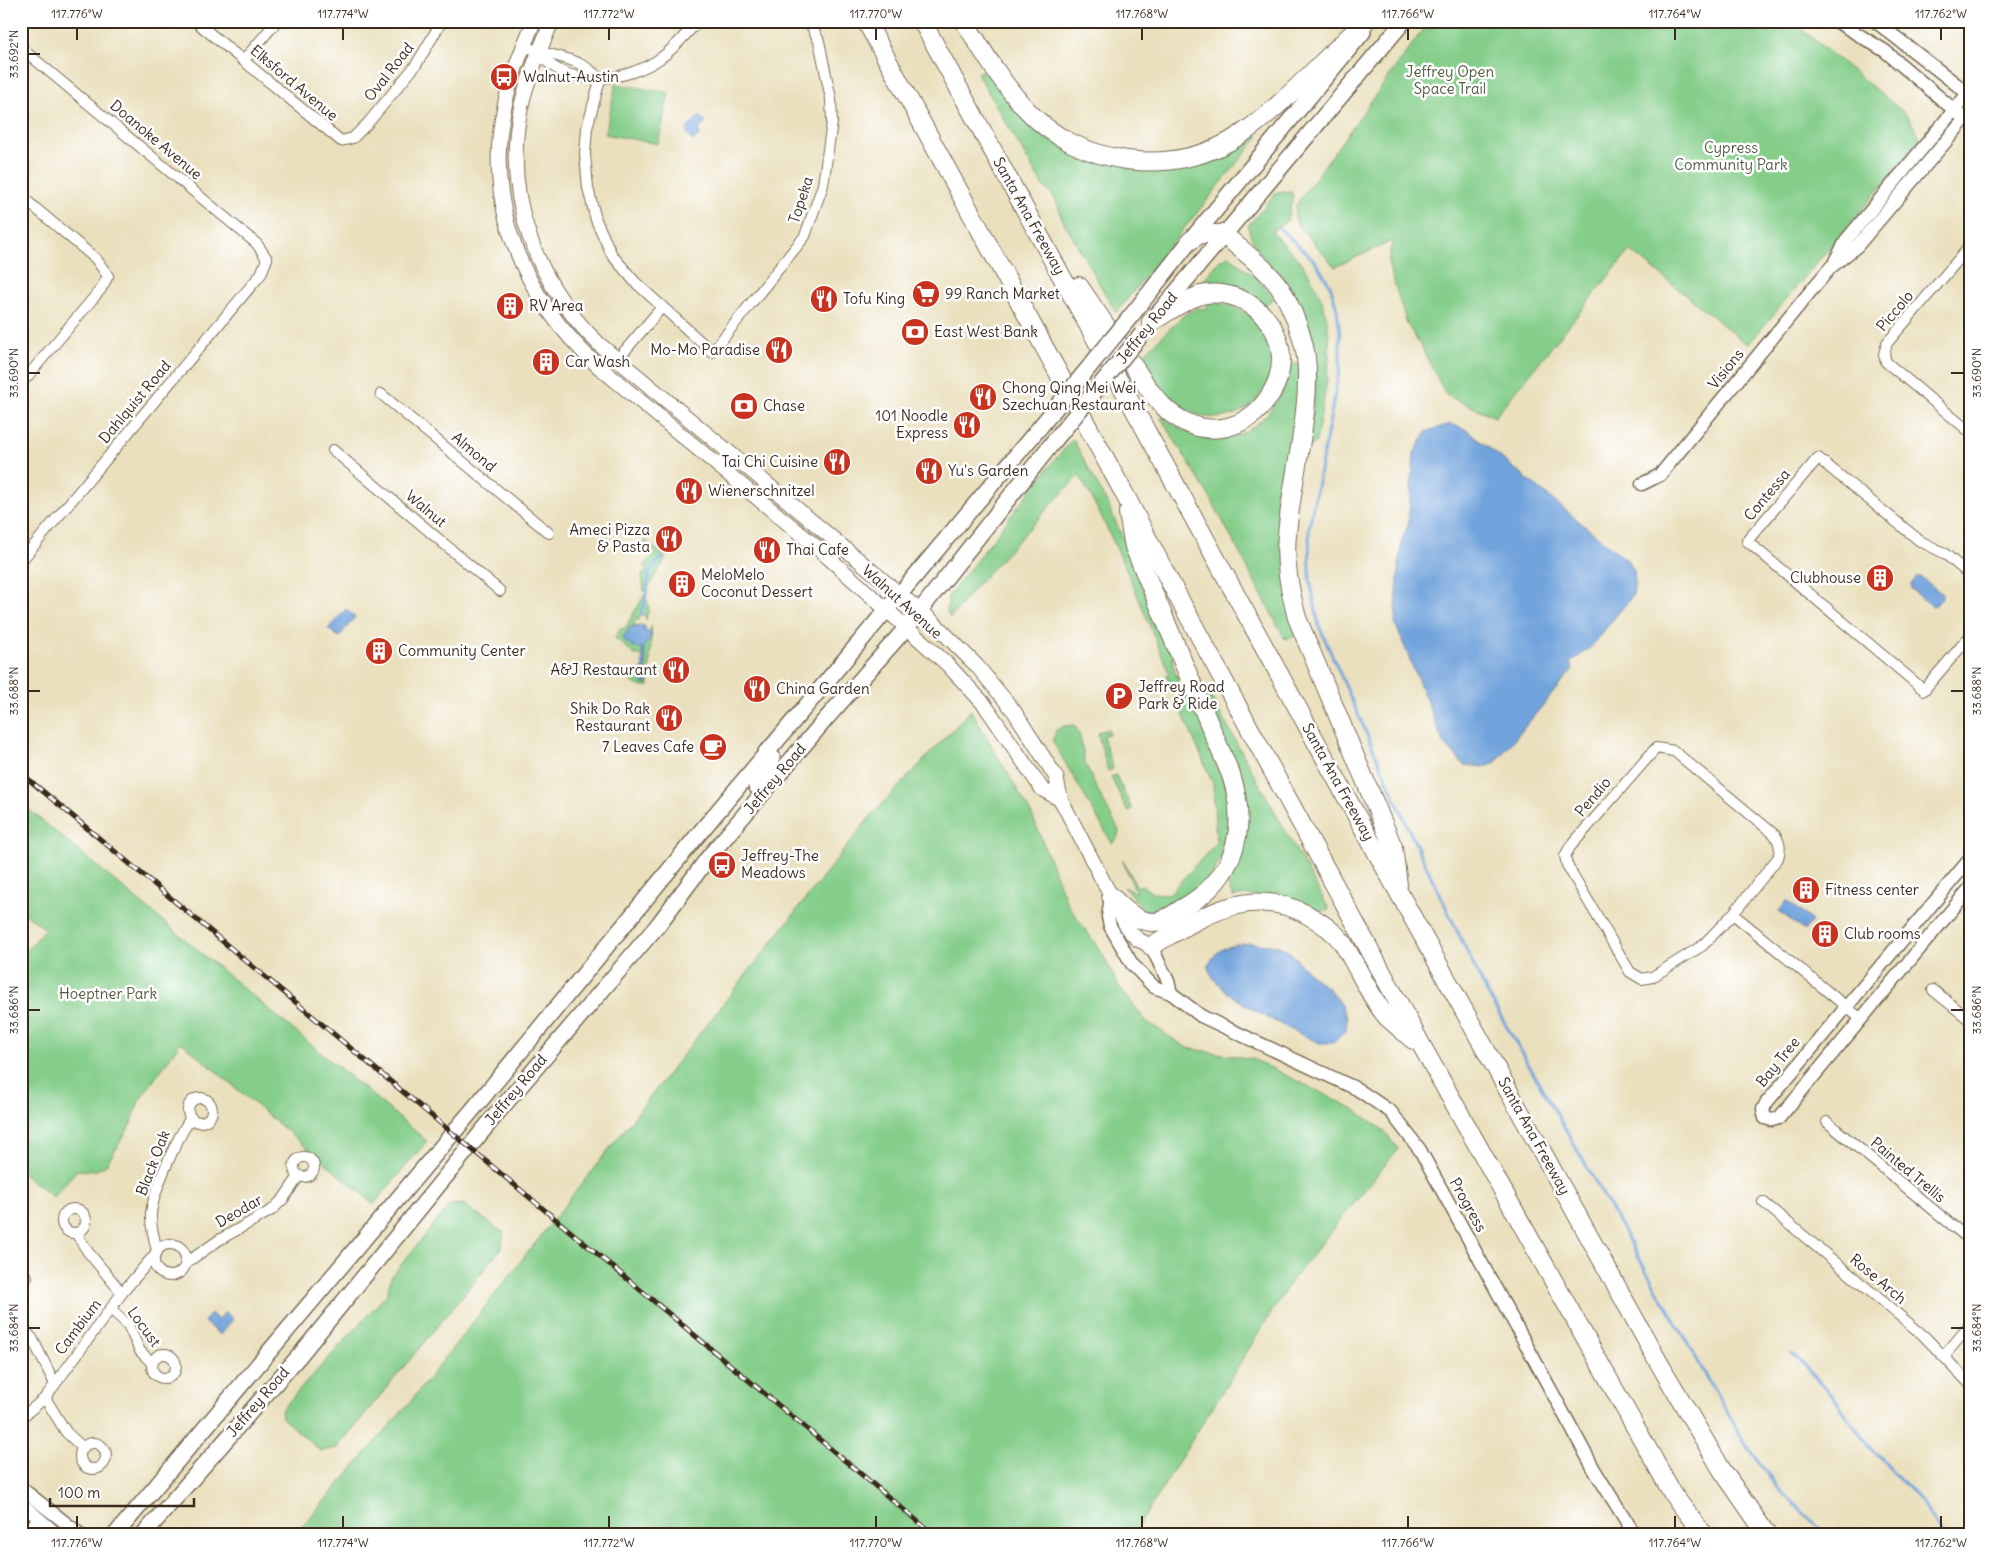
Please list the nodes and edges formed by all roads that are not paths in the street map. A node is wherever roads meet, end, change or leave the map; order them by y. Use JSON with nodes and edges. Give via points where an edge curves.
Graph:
{"nodes":[{"id":1,"x":195,"y":21,"type":"edge"},
{"id":2,"x":277,"y":21,"type":"edge"},
{"id":3,"x":442,"y":21,"type":"edge"},
{"id":4,"x":534,"y":21,"type":"edge"},
{"id":5,"x":552,"y":21,"type":"edge"},
{"id":6,"x":698,"y":21,"type":"edge"},
{"id":7,"x":809,"y":21,"type":"edge"},
{"id":8,"x":866,"y":21,"type":"edge"},
{"id":9,"x":922,"y":21,"type":"edge"},
{"id":10,"x":964,"y":21,"type":"edge"},
{"id":11,"x":1366,"y":21,"type":"edge"},
{"id":12,"x":1372,"y":21,"type":"edge"},
{"id":13,"x":1404,"y":21,"type":"edge"},
{"id":14,"x":1836,"y":21,"type":"edge"},
{"id":15,"x":1875,"y":21,"type":"edge"},
{"id":16,"x":524,"y":46,"type":"junction"},
{"id":17,"x":21,"y":48,"type":"edge"},
{"id":18,"x":539,"y":53,"type":"junction"},
{"id":19,"x":244,"y":60,"type":"junction"},
{"id":20,"x":600,"y":80,"type":"junction"},
{"id":21,"x":1969,"y":93,"type":"edge"},
{"id":22,"x":1954,"y":110,"type":"junction"},
{"id":23,"x":1968,"y":119,"type":"edge"},
{"id":24,"x":353,"y":138,"type":"joint"},
{"id":25,"x":21,"y":196,"type":"edge"},
{"id":26,"x":1020,"y":197,"type":"junction"},
{"id":27,"x":1223,"y":234,"type":"junction"},
{"id":28,"x":1190,"y":241,"type":"junction"},
{"id":29,"x":1970,"y":246,"type":"edge"},
{"id":30,"x":267,"y":260,"type":"joint"},
{"id":31,"x":1831,"y":268,"type":"junction"},
{"id":32,"x":662,"y":307,"type":"junction"},
{"id":33,"x":1146,"y":328,"type":"junction"},
{"id":34,"x":617,"y":360,"type":"junction"},
{"id":35,"x":21,"y":384,"type":"edge"},
{"id":36,"x":381,"y":394,"type":"dead end"},
{"id":37,"x":1970,"y":432,"type":"edge"},
{"id":38,"x":333,"y":450,"type":"dead end"},
{"id":39,"x":1642,"y":484,"type":"dead end"},
{"id":40,"x":1124,"y":493,"type":"junction"},
{"id":41,"x":549,"y":534,"type":"dead end"},
{"id":42,"x":21,"y":561,"type":"edge"},
{"id":43,"x":1970,"y":575,"type":"edge"},
{"id":44,"x":500,"y":591,"type":"dead end"},
{"id":45,"x":900,"y":596,"type":"junction"},
{"id":46,"x":888,"y":610,"type":"junction"},
{"id":47,"x":920,"y":611,"type":"junction"},
{"id":48,"x":907,"y":627,"type":"junction"},
{"id":49,"x":1968,"y":640,"type":"edge"},
{"id":50,"x":766,"y":752,"type":"junction"},
{"id":51,"x":1060,"y":800,"type":"junction"},
{"id":52,"x":711,"y":854,"type":"junction"},
{"id":53,"x":1968,"y":864,"type":"edge"},
{"id":54,"x":1970,"y":888,"type":"edge"},
{"id":55,"x":1398,"y":893,"type":"junction"},
{"id":56,"x":1111,"y":896,"type":"junction"},
{"id":57,"x":1733,"y":914,"type":"junction"},
{"id":58,"x":1151,"y":946,"type":"junction"},
{"id":59,"x":1933,"y":990,"type":"dead end"},
{"id":60,"x":1171,"y":993,"type":"junction"},
{"id":61,"x":1846,"y":1005,"type":"junction"},
{"id":62,"x":1860,"y":1018,"type":"junction"},
{"id":63,"x":1970,"y":1020,"type":"edge"},
{"id":64,"x":1423,"y":1048,"type":"junction"},
{"id":65,"x":191,"y":1118,"type":"dead end"},
{"id":66,"x":1827,"y":1122,"type":"dead end"},
{"id":67,"x":299,"y":1176,"type":"dead end"},
{"id":68,"x":1763,"y":1202,"type":"dead end"},
{"id":69,"x":76,"y":1233,"type":"dead end"},
{"id":70,"x":1970,"y":1240,"type":"edge"},
{"id":71,"x":157,"y":1252,"type":"junction"},
{"id":72,"x":186,"y":1262,"type":"junction"},
{"id":73,"x":21,"y":1273,"type":"edge"},
{"id":74,"x":21,"y":1284,"type":"edge"},
{"id":75,"x":122,"y":1293,"type":"junction"},
{"id":76,"x":111,"y":1309,"type":"junction"},
{"id":77,"x":1970,"y":1325,"type":"edge"},
{"id":78,"x":21,"y":1327,"type":"edge"},
{"id":79,"x":1944,"y":1356,"type":"junction"},
{"id":80,"x":152,"y":1362,"type":"dead end"},
{"id":81,"x":54,"y":1384,"type":"junction"},
{"id":82,"x":1970,"y":1384,"type":"edge"},
{"id":83,"x":46,"y":1398,"type":"junction"},
{"id":84,"x":21,"y":1418,"type":"edge"},
{"id":85,"x":83,"y":1448,"type":"dead end"},
{"id":86,"x":21,"y":1488,"type":"edge"},
{"id":87,"x":21,"y":1503,"type":"edge"},
{"id":88,"x":38,"y":1520,"type":"junction"},
{"id":89,"x":1766,"y":1532,"type":"edge"},
{"id":90,"x":25,"y":1535,"type":"edge"},
{"id":91,"x":58,"y":1535,"type":"edge"},
{"id":92,"x":81,"y":1535,"type":"edge"},
{"id":93,"x":116,"y":1535,"type":"edge"},
{"id":94,"x":143,"y":1535,"type":"edge"},
{"id":95,"x":1635,"y":1535,"type":"edge"},
{"id":96,"x":1704,"y":1535,"type":"edge"}],
"edges":[{"from":1,"to":19,"type":"street","name":"Elksford Avenue"},
{"from":2,"to":19,"type":"street"},
{"from":3,"to":24,"type":"street","name":"Oval Road","via":[[416,64]]},
{"from":4,"to":16,"type":"main road","name":"Walnut Avenue"},
{"from":5,"to":18,"type":"main road","name":"Walnut Avenue"},
{"from":6,"to":20,"type":"street","via":[[662,57],[636,70]]},
{"from":7,"to":32,"type":"street","name":"Topeka","via":[[819,41],[831,99],[832,122],[823,185],[805,236],[712,352]]},
{"from":8,"to":40,"type":"highway"},
{"from":9,"to":26,"type":"highway","name":"Santa Ana Freeway"},
{"from":10,"to":11,"type":"highway","via":[[1005,84],[1045,126],[1094,153],[1146,162],[1196,155],[1242,134]]},
{"from":12,"to":28,"type":"main road","name":"Jeffrey Road"},
{"from":13,"to":27,"type":"main road","name":"Jeffrey Road"},
{"from":14,"to":22,"type":"street","via":[[1884,51]]},
{"from":15,"to":21,"type":"street"},
{"from":16,"to":18,"type":"street"},
{"from":16,"to":46,"type":"main road","name":"Walnut Avenue","via":[[504,105],[499,145],[501,187],[505,216],[518,256],[543,305],[568,338],[598,366]]},
{"from":17,"to":30,"type":"street","name":"Doanoke Avenue","via":[[258,244]]},
{"from":18,"to":20,"type":"street","via":[[552,53],[579,64],[593,71]]},
{"from":18,"to":34,"type":"main road","name":"Walnut Avenue","via":[[525,91],[517,136],[517,173],[524,219],[536,257],[556,295],[584,330]]},
{"from":19,"to":24,"type":"street","name":"Elksford Avenue","via":[[324,129],[341,141]]},
{"from":20,"to":32,"type":"street","name":"Topeka","via":[[587,128],[585,154],[592,206],[612,255]]},
{"from":21,"to":22,"type":"street","name":"Visions"},
{"from":22,"to":23,"type":"street"},
{"from":22,"to":31,"type":"street","name":"Visions","via":[[1847,239]]},
{"from":23,"to":31,"type":"street","name":"Visions","via":[[1857,246]]},
{"from":25,"to":35,"type":"street","via":[[96,259],[108,276],[101,289]]},
{"from":26,"to":33,"type":"highway","via":[[1149,389],[1172,414],[1190,424],[1220,428],[1244,421],[1261,410],[1281,372],[1279,342],[1263,316],[1244,301],[1220,294],[1202,295]]},
{"from":26,"to":55,"type":"highway","name":"Santa Ana Freeway"},
{"from":27,"to":28,"type":"highway","via":[[1200,234]]},
{"from":27,"to":33,"type":"main road","name":"Jeffrey Road"},
{"from":27,"to":55,"type":"highway","via":[[1268,275],[1284,295],[1306,356],[1306,397],[1286,536],[1289,587],[1297,618],[1393,847]]},
{"from":28,"to":45,"type":"main road","name":"Jeffrey Road","bridge":true},
{"from":29,"to":37,"type":"street","name":"Piccolo","via":[[1887,343],[1884,354],[1886,362]]},
{"from":30,"to":42,"type":"street","name":"Dahlquist Road","via":[[261,274]]},
{"from":31,"to":39,"type":"street","name":"Visions","via":[[1660,475]]},
{"from":32,"to":34,"type":"street"},
{"from":33,"to":47,"type":"main road","name":"Jeffrey Road","bridge":true},
{"from":34,"to":45,"type":"main road","name":"Walnut Avenue"},
{"from":36,"to":41,"type":"street","name":"Almond"},
{"from":38,"to":44,"type":"street","name":"Walnut"},
{"from":40,"to":56,"type":"highway","via":[[1134,547],[1231,775],[1238,796],[1239,821],[1238,839],[1226,867],[1209,889],[1185,907],[1152,922],[1135,916]]},
{"from":40,"to":64,"type":"highway","via":[[1168,580]]},
{"from":43,"to":49,"type":"street","name":"Contessa","via":[[1944,553],[1920,541],[1818,458],[1747,541],[1924,690]]},
{"from":45,"to":46,"type":"main road","name":"Jeffrey Road"},
{"from":45,"to":47,"type":"main road","name":"Walnut Avenue"},
{"from":46,"to":48,"type":"main road","name":"Walnut Avenue"},
{"from":46,"to":50,"type":"main road","name":"Jeffrey Road"},
{"from":47,"to":48,"type":"main road","name":"Jeffrey Road"},
{"from":47,"to":51,"type":"main road","name":"Walnut Avenue","via":[[1002,696],[1056,777]]},
{"from":48,"to":51,"type":"main road","name":"Walnut Avenue","via":[[984,704],[1042,789]]},
{"from":48,"to":52,"type":"main road","name":"Jeffrey Road"},
{"from":50,"to":52,"type":"main road","via":[[772,757],[771,767],[730,820]]},
{"from":50,"to":93,"type":"main road","name":"Jeffrey Road","via":[[480,1102]]},
{"from":51,"to":56,"type":"main road","name":"Walnut Avenue"},
{"from":52,"to":94,"type":"main road","name":"Jeffrey Road","via":[[658,925],[498,1112],[300,1355]]},
{"from":53,"to":61,"type":"street","name":"Bay Tree"},
{"from":54,"to":62,"type":"street","name":"Bay Tree"},
{"from":55,"to":89,"type":"highway","name":"Santa Ana Freeway","via":[[1659,1362],[1722,1470]]},
{"from":56,"to":58,"type":"main road","name":"Walnut Avenue","via":[[1131,933]]},
{"from":56,"to":60,"type":"street","name":"Progress","via":[[1110,926],[1132,964],[1154,987]]},
{"from":57,"to":57,"type":"street","name":"Pendio","via":[[1778,858],[1779,842],[1775,835],[1674,751],[1656,748],[1570,847],[1567,865],[1636,978],[1652,977],[1685,958],[1702,946]]},
{"from":57,"to":61,"type":"street"},
{"from":58,"to":60,"type":"street"},
{"from":58,"to":64,"type":"highway","via":[[1216,910],[1231,906],[1260,902],[1298,910],[1323,925],[1340,941],[1387,1016]]},
{"from":59,"to":63,"type":"street"},
{"from":60,"to":95,"type":"street","name":"Progress","via":[[1201,1016],[1357,1089],[1390,1112],[1408,1132],[1595,1471]]},
{"from":61,"to":62,"type":"street"},
{"from":61,"to":62,"type":"street","name":"Bay Tree","via":[[1767,1102],[1763,1109],[1765,1118],[1778,1118]]},
{"from":64,"to":96,"type":"highway","via":[[1674,1496]]},
{"from":65,"to":71,"type":"street","name":"Black Oak","via":[[160,1182],[151,1213]]},
{"from":66,"to":70,"type":"street","name":"Painted Trellis"},
{"from":67,"to":72,"type":"street","name":"Deodar","via":[[272,1210]]},
{"from":68,"to":79,"type":"street","name":"Rose Arch"},
{"from":69,"to":75,"type":"street"},
{"from":71,"to":72,"type":"street","via":[[165,1246],[175,1246],[184,1252]]},
{"from":71,"to":72,"type":"street","name":"Deodar","via":[[156,1266],[167,1276],[181,1272]]},
{"from":71,"to":75,"type":"street","name":"Cambium"},
{"from":73,"to":74,"type":"street","via":[[27,1277]]},
{"from":75,"to":76,"type":"street","name":"Cambium"},
{"from":76,"to":80,"type":"street","name":"Locust","via":[[128,1325],[140,1351]]},
{"from":76,"to":81,"type":"street","name":"Cambium"},
{"from":77,"to":79,"type":"street"},
{"from":78,"to":81,"type":"street","via":[[32,1338]]},
{"from":79,"to":82,"type":"street","name":"Rose Arch"},
{"from":81,"to":83,"type":"street","name":"Cambium"},
{"from":83,"to":84,"type":"street","name":"Cambium"},
{"from":83,"to":85,"type":"street","via":[[66,1432]]},
{"from":86,"to":92,"type":"street"},
{"from":87,"to":88,"type":"street"},
{"from":88,"to":90,"type":"street"},
{"from":88,"to":91,"type":"street"}]}
